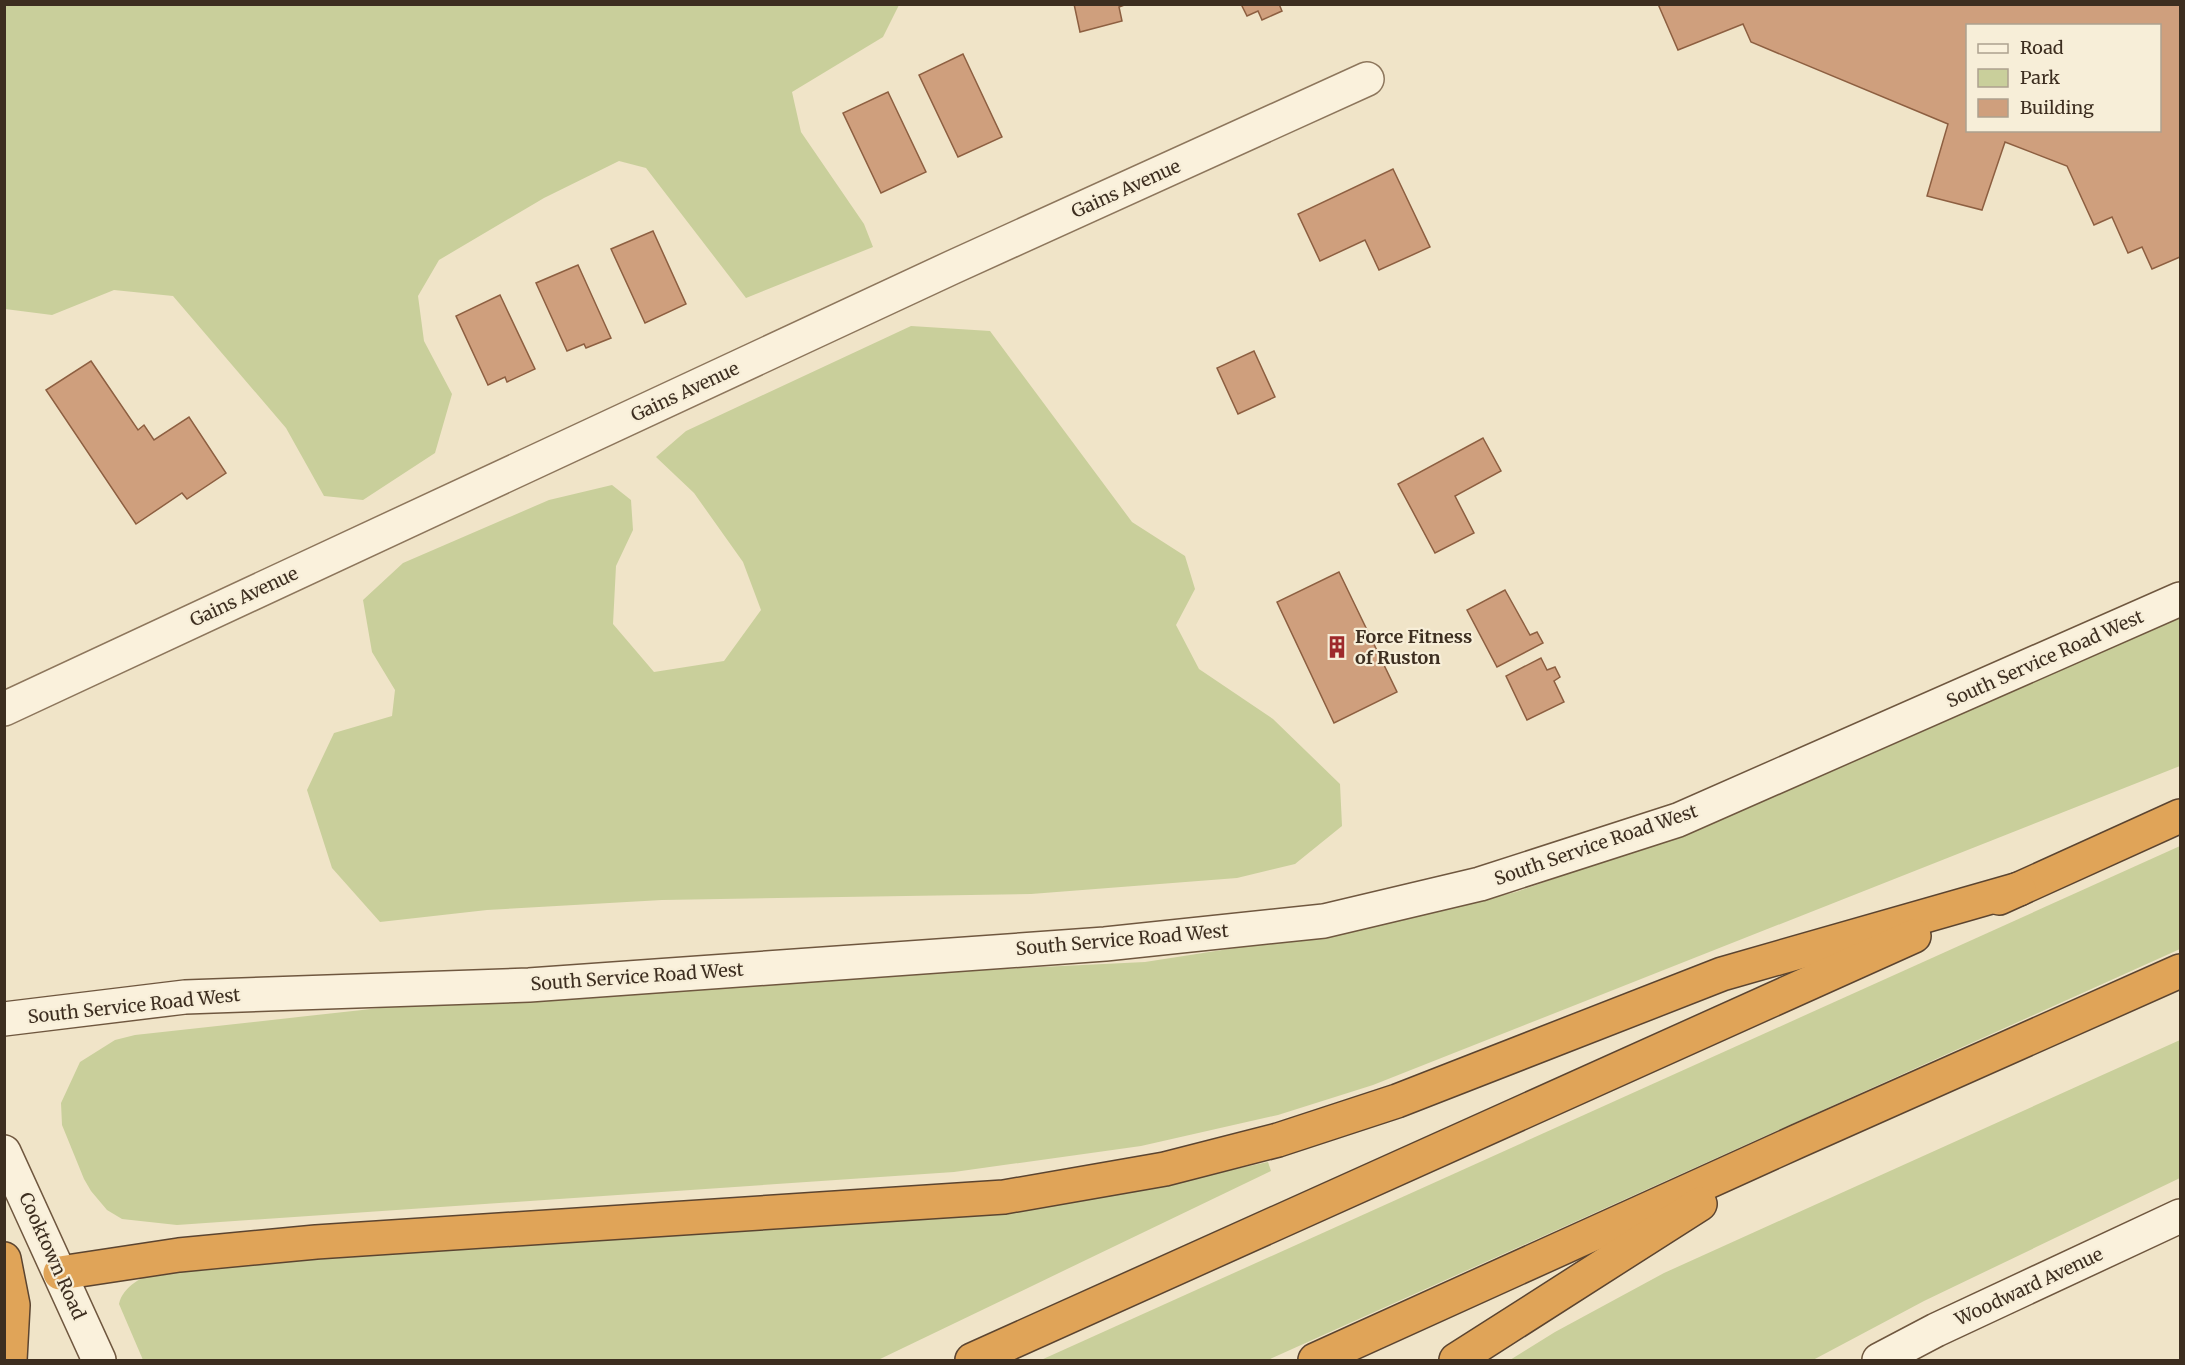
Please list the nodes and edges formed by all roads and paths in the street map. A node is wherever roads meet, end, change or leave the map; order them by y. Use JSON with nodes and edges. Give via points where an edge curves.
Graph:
{"nodes":[{"id":1,"x":1367,"y":79,"type":"dead end"},
{"id":2,"x":2181,"y":599,"type":"edge"},
{"id":3,"x":4,"y":709,"type":"edge"},
{"id":4,"x":2181,"y":816,"type":"edge"},
{"id":5,"x":2019,"y":889,"type":"junction"},
{"id":6,"x":2181,"y":971,"type":"edge"},
{"id":7,"x":4,"y":1019,"type":"edge"},
{"id":8,"x":1798,"y":1141,"type":"junction"},
{"id":9,"x":4,"y":1152,"type":"edge"},
{"id":10,"x":2181,"y":1216,"type":"edge"},
{"id":11,"x":4,"y":1258,"type":"edge"},
{"id":12,"x":60,"y":1273,"type":"junction"},
{"id":13,"x":10,"y":1360,"type":"edge"},
{"id":14,"x":99,"y":1360,"type":"edge"},
{"id":15,"x":972,"y":1360,"type":"edge"},
{"id":16,"x":1316,"y":1360,"type":"edge"},
{"id":17,"x":1456,"y":1360,"type":"edge"},
{"id":18,"x":1879,"y":1360,"type":"edge"}],
"edges":[{"from":1,"to":3,"type":"main road","name":"Gains Avenue"},
{"from":2,"to":7,"type":"main road","name":"South Service Road West","via":[[1678,820],[1480,884],[1324,921],[1105,944],[541,984],[185,997]]},
{"from":4,"to":5,"type":"highway"},
{"from":5,"to":12,"type":"highway","via":[[1722,974],[1397,1101],[1278,1140],[1166,1169],[1004,1197],[315,1242],[179,1255]]},
{"from":5,"to":15,"type":"highway"},
{"from":6,"to":8,"type":"highway"},
{"from":8,"to":16,"type":"highway"},
{"from":8,"to":17,"type":"highway"},
{"from":9,"to":12,"type":"main road","name":"Cooktown Road"},
{"from":10,"to":18,"type":"main road","name":"Woodward Avenue"},
{"from":11,"to":13,"type":"highway","via":[[13,1305]]},
{"from":12,"to":14,"type":"main road","name":"Cooktown Road"}]}
